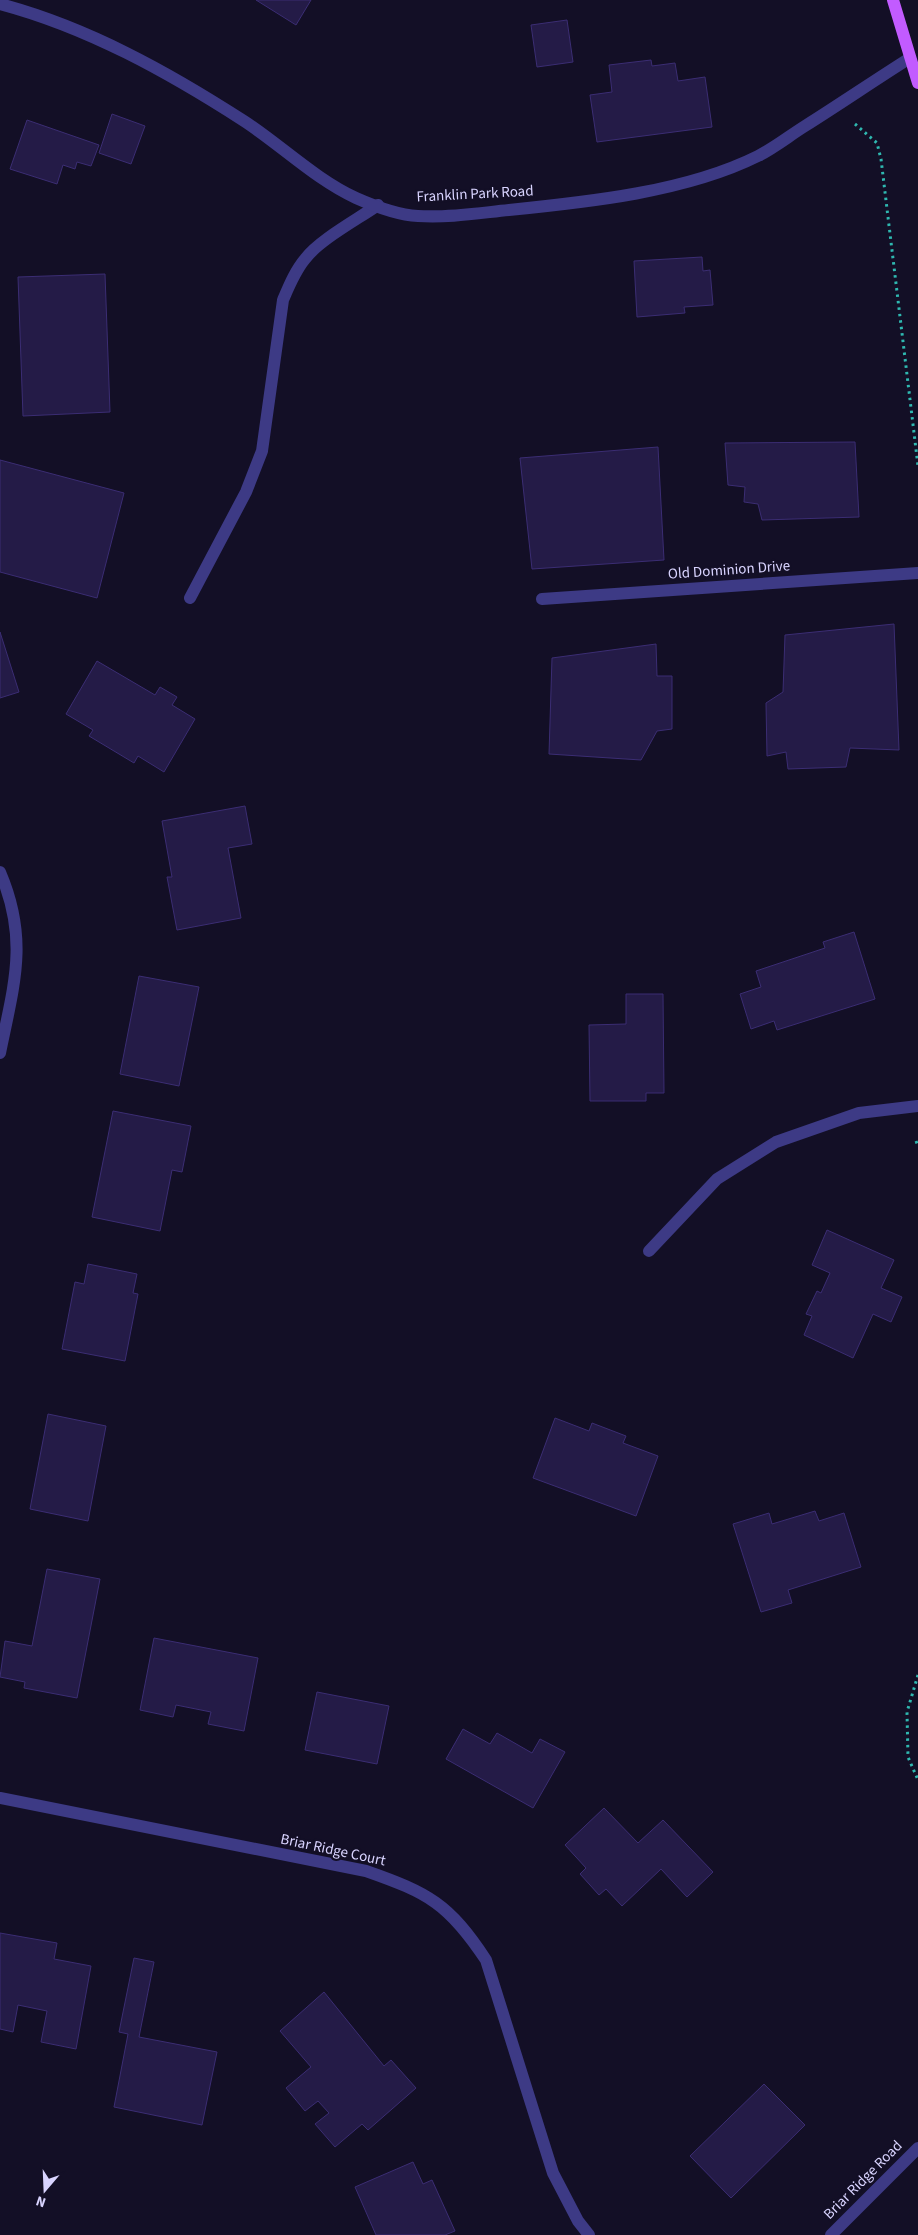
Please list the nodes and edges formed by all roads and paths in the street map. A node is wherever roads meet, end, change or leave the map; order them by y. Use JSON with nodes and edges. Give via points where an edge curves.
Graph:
{"nodes":[{"id":1,"x":893,"y":0,"type":"edge"},
{"id":2,"x":0,"y":4,"type":"edge"},
{"id":3,"x":914,"y":58,"type":"edge"},
{"id":4,"x":918,"y":83,"type":"edge"},
{"id":5,"x":840,"y":104,"type":"junction"},
{"id":6,"x":378,"y":206,"type":"junction"},
{"id":7,"x":918,"y":466,"type":"edge"},
{"id":8,"x":918,"y":573,"type":"edge"},
{"id":9,"x":190,"y":598,"type":"dead end"},
{"id":10,"x":542,"y":599,"type":"dead end"},
{"id":11,"x":0,"y":872,"type":"edge"},
{"id":12,"x":0,"y":1053,"type":"edge"},
{"id":13,"x":918,"y":1106,"type":"edge"},
{"id":14,"x":916,"y":1141,"type":"dead end"},
{"id":15,"x":918,"y":1146,"type":"edge"},
{"id":16,"x":649,"y":1251,"type":"dead end"},
{"id":17,"x":918,"y":1675,"type":"edge"},
{"id":18,"x":918,"y":1780,"type":"edge"},
{"id":19,"x":0,"y":1798,"type":"edge"},
{"id":20,"x":918,"y":2148,"type":"edge"},
{"id":21,"x":589,"y":2235,"type":"edge"},
{"id":22,"x":831,"y":2235,"type":"edge"}],
"edges":[{"from":1,"to":3,"type":"main road"},
{"from":2,"to":6,"type":"street","name":"Franklin Park Road","via":[[37,14],[111,45],[179,80],[246,122],[327,182]]},
{"from":3,"to":4,"type":"main road"},
{"from":3,"to":5,"type":"street","name":"Franklin Park Road"},
{"from":5,"to":6,"type":"street","name":"Franklin Park Road","via":[[759,156],[714,174],[634,193],[559,205],[456,215],[418,216]]},
{"from":5,"to":7,"type":"path","via":[[858,127],[877,143],[881,159]]},
{"from":6,"to":9,"type":"street","via":[[306,257],[290,282],[283,300],[262,451],[246,492]]},
{"from":8,"to":10,"type":"street","name":"Old Dominion Drive"},
{"from":11,"to":12,"type":"street","via":[[10,896],[18,935],[16,972]]},
{"from":13,"to":16,"type":"street","via":[[859,1112],[776,1142],[717,1179]]},
{"from":14,"to":15,"type":"path"},
{"from":17,"to":18,"type":"path","via":[[907,1712],[908,1757]]},
{"from":19,"to":21,"type":"street","name":"Briar Ridge Court","via":[[366,1871],[409,1886],[440,1904],[466,1929],[486,1960],[553,2173]]},
{"from":20,"to":22,"type":"street","name":"Briar Ridge Road"}]}
